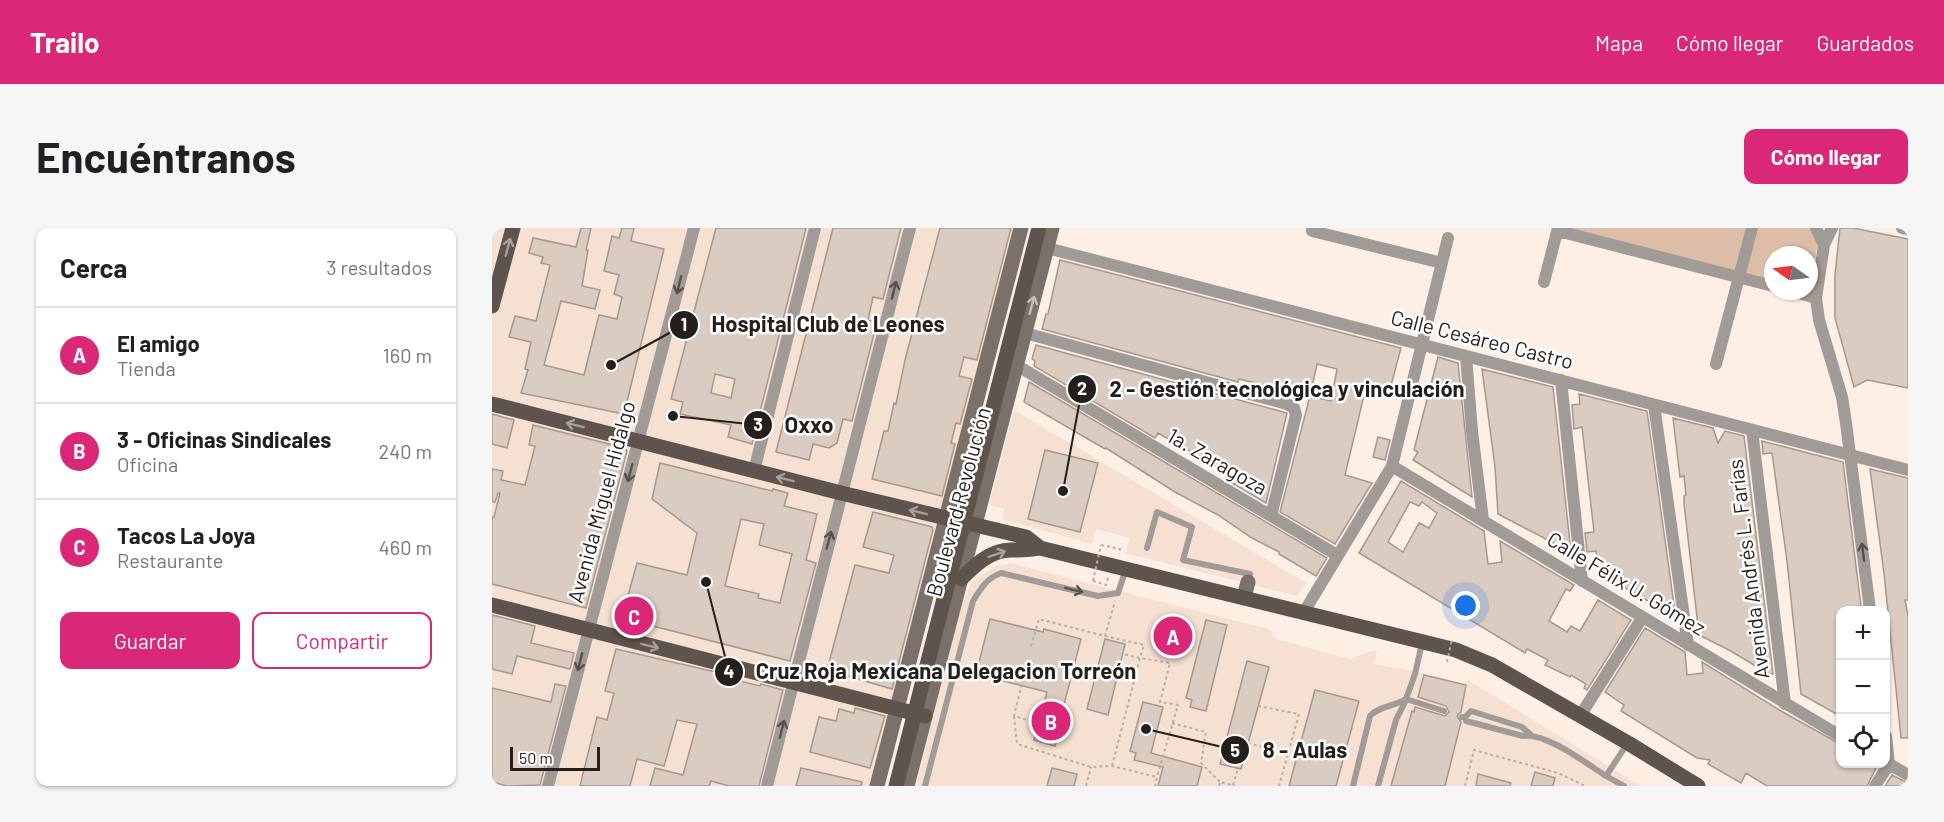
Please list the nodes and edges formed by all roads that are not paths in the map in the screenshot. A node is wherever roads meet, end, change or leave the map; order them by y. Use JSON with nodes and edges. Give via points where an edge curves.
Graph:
{"nodes":[{"id":1,"x":513,"y":228,"type":"edge"},
{"id":2,"x":694,"y":228,"type":"edge"},
{"id":3,"x":815,"y":228,"type":"edge"},
{"id":4,"x":910,"y":228,"type":"edge"},
{"id":5,"x":1021,"y":228,"type":"edge"},
{"id":6,"x":1029,"y":228,"type":"edge"},
{"id":7,"x":1039,"y":228,"type":"edge"},
{"id":8,"x":1052,"y":228,"type":"edge"},
{"id":9,"x":1752,"y":228,"type":"edge"},
{"id":10,"x":1816,"y":228,"type":"edge"},
{"id":11,"x":1832,"y":228,"type":"edge"},
{"id":12,"x":1902,"y":228,"type":"edge"},
{"id":13,"x":1558,"y":230,"type":"edge"},
{"id":14,"x":1908,"y":230,"type":"edge"},
{"id":15,"x":1312,"y":231,"type":"dead end"},
{"id":16,"x":1448,"y":238,"type":"dead end"},
{"id":17,"x":1824,"y":245,"type":"junction"},
{"id":18,"x":1047,"y":248,"type":"junction"},
{"id":19,"x":1442,"y":263,"type":"junction"},
{"id":20,"x":1739,"y":277,"type":"junction"},
{"id":21,"x":1544,"y":282,"type":"dead end"},
{"id":22,"x":1764,"y":284,"type":"edge"},
{"id":23,"x":1818,"y":284,"type":"edge"},
{"id":24,"x":1816,"y":300,"type":"edge"},
{"id":25,"x":492,"y":306,"type":"edge"},
{"id":26,"x":1025,"y":333,"type":"junction"},
{"id":27,"x":1422,"y":345,"type":"junction"},
{"id":28,"x":1466,"y":356,"type":"junction"},
{"id":29,"x":1716,"y":364,"type":"dead end"},
{"id":30,"x":1017,"y":365,"type":"junction"},
{"id":31,"x":1561,"y":380,"type":"junction"},
{"id":32,"x":492,"y":404,"type":"edge"},
{"id":33,"x":1654,"y":405,"type":"junction"},
{"id":34,"x":972,"y":416,"type":"junction"},
{"id":35,"x":1001,"y":424,"type":"junction"},
{"id":36,"x":1752,"y":430,"type":"junction"},
{"id":37,"x":639,"y":442,"type":"junction"},
{"id":38,"x":1850,"y":455,"type":"junction"},
{"id":39,"x":1392,"y":466,"type":"junction"},
{"id":40,"x":1908,"y":470,"type":"edge"},
{"id":41,"x":754,"y":471,"type":"junction"},
{"id":42,"x":842,"y":493,"type":"junction"},
{"id":43,"x":1271,"y":516,"type":"junction"},
{"id":44,"x":945,"y":517,"type":"junction"},
{"id":45,"x":1483,"y":520,"type":"junction"},
{"id":46,"x":975,"y":524,"type":"junction"},
{"id":47,"x":1040,"y":548,"type":"junction"},
{"id":48,"x":1147,"y":548,"type":"dead end"},
{"id":49,"x":1337,"y":555,"type":"junction"},
{"id":50,"x":1126,"y":569,"type":"junction"},
{"id":51,"x":961,"y":579,"type":"junction"},
{"id":52,"x":1582,"y":581,"type":"junction"},
{"id":53,"x":1248,"y":582,"type":"joint"},
{"id":54,"x":1244,"y":597,"type":"junction"},
{"id":55,"x":492,"y":605,"type":"edge"},
{"id":56,"x":1869,"y":606,"type":"edge"},
{"id":57,"x":1304,"y":612,"type":"junction"},
{"id":58,"x":1642,"y":618,"type":"junction"},
{"id":59,"x":588,"y":630,"type":"junction"},
{"id":60,"x":1422,"y":641,"type":"junction"},
{"id":61,"x":1688,"y":645,"type":"junction"},
{"id":62,"x":794,"y":683,"type":"junction"},
{"id":63,"x":1406,"y":699,"type":"junction"},
{"id":64,"x":1785,"y":704,"type":"junction"},
{"id":65,"x":896,"y":709,"type":"junction"},
{"id":66,"x":1444,"y":711,"type":"dead end"},
{"id":67,"x":925,"y":716,"type":"junction"},
{"id":68,"x":1580,"y":716,"type":"junction"},
{"id":69,"x":1464,"y":717,"type":"dead end"},
{"id":70,"x":1836,"y":734,"type":"edge"},
{"id":71,"x":1628,"y":743,"type":"junction"},
{"id":72,"x":1890,"y":765,"type":"edge"},
{"id":73,"x":1884,"y":768,"type":"edge"},
{"id":74,"x":1908,"y":775,"type":"edge"},
{"id":75,"x":1606,"y":776,"type":"junction"},
{"id":76,"x":548,"y":786,"type":"edge"},
{"id":77,"x":767,"y":786,"type":"edge"},
{"id":78,"x":877,"y":786,"type":"edge"},
{"id":79,"x":888,"y":786,"type":"edge"},
{"id":80,"x":896,"y":786,"type":"edge"},
{"id":81,"x":907,"y":786,"type":"edge"},
{"id":82,"x":925,"y":786,"type":"edge"},
{"id":83,"x":1353,"y":786,"type":"edge"},
{"id":84,"x":1378,"y":786,"type":"edge"},
{"id":85,"x":1624,"y":786,"type":"edge"},
{"id":86,"x":1698,"y":786,"type":"edge"},
{"id":87,"x":1875,"y":786,"type":"edge"}],
"edges":[{"from":25,"to":1,"type":"main road","one_way":true},
{"from":2,"to":37,"type":"street","name":"Avenida Miguel Hidalgo","one_way":true},
{"from":3,"to":41,"type":"street"},
{"from":42,"to":4,"type":"street","one_way":true},
{"from":5,"to":34,"type":"main road"},
{"from":6,"to":79,"type":"main road","name":"Boulevard Revolución"},
{"from":7,"to":80,"type":"main road","name":"Boulevard Revolución","bridge":true},
{"from":8,"to":18,"type":"main road","name":"Boulevard Revolución"},
{"from":9,"to":20,"type":"street"},
{"from":10,"to":17,"type":"street"},
{"from":11,"to":17,"type":"street"},
{"from":12,"to":14,"type":"street"},
{"from":13,"to":20,"type":"street"},
{"from":13,"to":21,"type":"street"},
{"from":15,"to":19,"type":"street"},
{"from":16,"to":19,"type":"street"},
{"from":17,"to":23,"type":"street"},
{"from":26,"to":18,"type":"main road","name":"Boulevard Revolución","one_way":true},
{"from":18,"to":27,"type":"street","name":"Calle Cesáreo Castro"},
{"from":19,"to":27,"type":"street"},
{"from":20,"to":22,"type":"street"},
{"from":20,"to":29,"type":"street"},
{"from":24,"to":38,"type":"street","via":[[1821,330],[1842,397]]},
{"from":26,"to":30,"type":"main road","name":"Boulevard Revolución"},
{"from":26,"to":43,"type":"street","via":[[1294,408],[1296,415]]},
{"from":27,"to":28,"type":"street","name":"Calle Cesáreo Castro"},
{"from":27,"to":39,"type":"street"},
{"from":28,"to":31,"type":"street","name":"Calle Cesáreo Castro"},
{"from":28,"to":45,"type":"street"},
{"from":30,"to":35,"type":"main road","name":"Boulevard Revolución"},
{"from":30,"to":43,"type":"street","name":"1a. Zaragoza"},
{"from":31,"to":33,"type":"street","name":"Calle Cesáreo Castro"},
{"from":31,"to":52,"type":"street"},
{"from":37,"to":32,"type":"main road","one_way":true},
{"from":33,"to":36,"type":"street","name":"Calle Cesáreo Castro"},
{"from":33,"to":61,"type":"street"},
{"from":34,"to":35,"type":"main road","via":[[983,426]]},
{"from":34,"to":44,"type":"main road"},
{"from":35,"to":46,"type":"main road","name":"Boulevard Revolución"},
{"from":36,"to":38,"type":"street","name":"Calle Cesáreo Castro"},
{"from":36,"to":64,"type":"street","name":"Avenida Andrés L. Farías"},
{"from":37,"to":41,"type":"main road"},
{"from":37,"to":59,"type":"street","name":"Avenida Miguel Hidalgo","one_way":true},
{"from":38,"to":40,"type":"street","name":"Calle Cesáreo Castro"},
{"from":56,"to":38,"type":"street","one_way":true},
{"from":39,"to":45,"type":"street","name":"Calle Félix U. Gómez"},
{"from":39,"to":49,"type":"street"},
{"from":42,"to":41,"type":"main road","one_way":true},
{"from":44,"to":42,"type":"main road","one_way":true},
{"from":62,"to":42,"type":"street","one_way":true},
{"from":43,"to":49,"type":"street","name":"1a. Zaragoza"},
{"from":44,"to":46,"type":"main road"},
{"from":44,"to":65,"type":"main road"},
{"from":45,"to":52,"type":"street","name":"Calle Félix U. Gómez"},
{"from":46,"to":47,"type":"main road","via":[[1026,537]]},
{"from":46,"to":51,"type":"main road","name":"Boulevard Revolución"},
{"from":47,"to":50,"type":"main road"},
{"from":51,"to":47,"type":"main road","one_way":true,"via":[[975,565],[1001,551]]},
{"from":48,"to":53,"type":"lane","via":[[1157,512],[1192,527],[1183,560],[1250,574]]},
{"from":49,"to":57,"type":"street"},
{"from":50,"to":54,"type":"main road"},
{"from":82,"to":50,"type":"lane","one_way":true,"via":[[973,601],[981,587],[1001,573],[1098,596],[1118,593]]},
{"from":51,"to":67,"type":"main road","name":"Boulevard Revolución"},
{"from":52,"to":58,"type":"street","name":"Calle Félix U. Gómez"},
{"from":53,"to":54,"type":"main road"},
{"from":54,"to":57,"type":"main road"},
{"from":55,"to":59,"type":"main road"},
{"from":57,"to":60,"type":"main road"},
{"from":58,"to":61,"type":"street","name":"Calle Félix U. Gómez"},
{"from":58,"to":68,"type":"street"},
{"from":59,"to":62,"type":"main road","one_way":true},
{"from":59,"to":76,"type":"street","name":"Avenida Miguel Hidalgo","one_way":true},
{"from":60,"to":63,"type":"lane"},
{"from":60,"to":68,"type":"main road","via":[[1492,665]]},
{"from":61,"to":64,"type":"street","name":"Calle Félix U. Gómez"},
{"from":62,"to":65,"type":"main road"},
{"from":77,"to":62,"type":"street","one_way":true},
{"from":63,"to":66,"type":"lane"},
{"from":63,"to":83,"type":"lane","via":[[1370,716]]},
{"from":63,"to":84,"type":"lane","via":[[1396,720]]},
{"from":64,"to":70,"type":"street","name":"Calle Félix U. Gómez"},
{"from":65,"to":67,"type":"main road"},
{"from":65,"to":78,"type":"main road"},
{"from":67,"to":81,"type":"main road","name":"Boulevard Revolución"},
{"from":68,"to":71,"type":"main road"},
{"from":69,"to":75,"type":"lane","via":[[1466,721],[1531,735]]},
{"from":71,"to":75,"type":"lane"},
{"from":71,"to":86,"type":"main road"},
{"from":72,"to":74,"type":"street"},
{"from":73,"to":87,"type":"street"},
{"from":75,"to":85,"type":"lane"}]}
